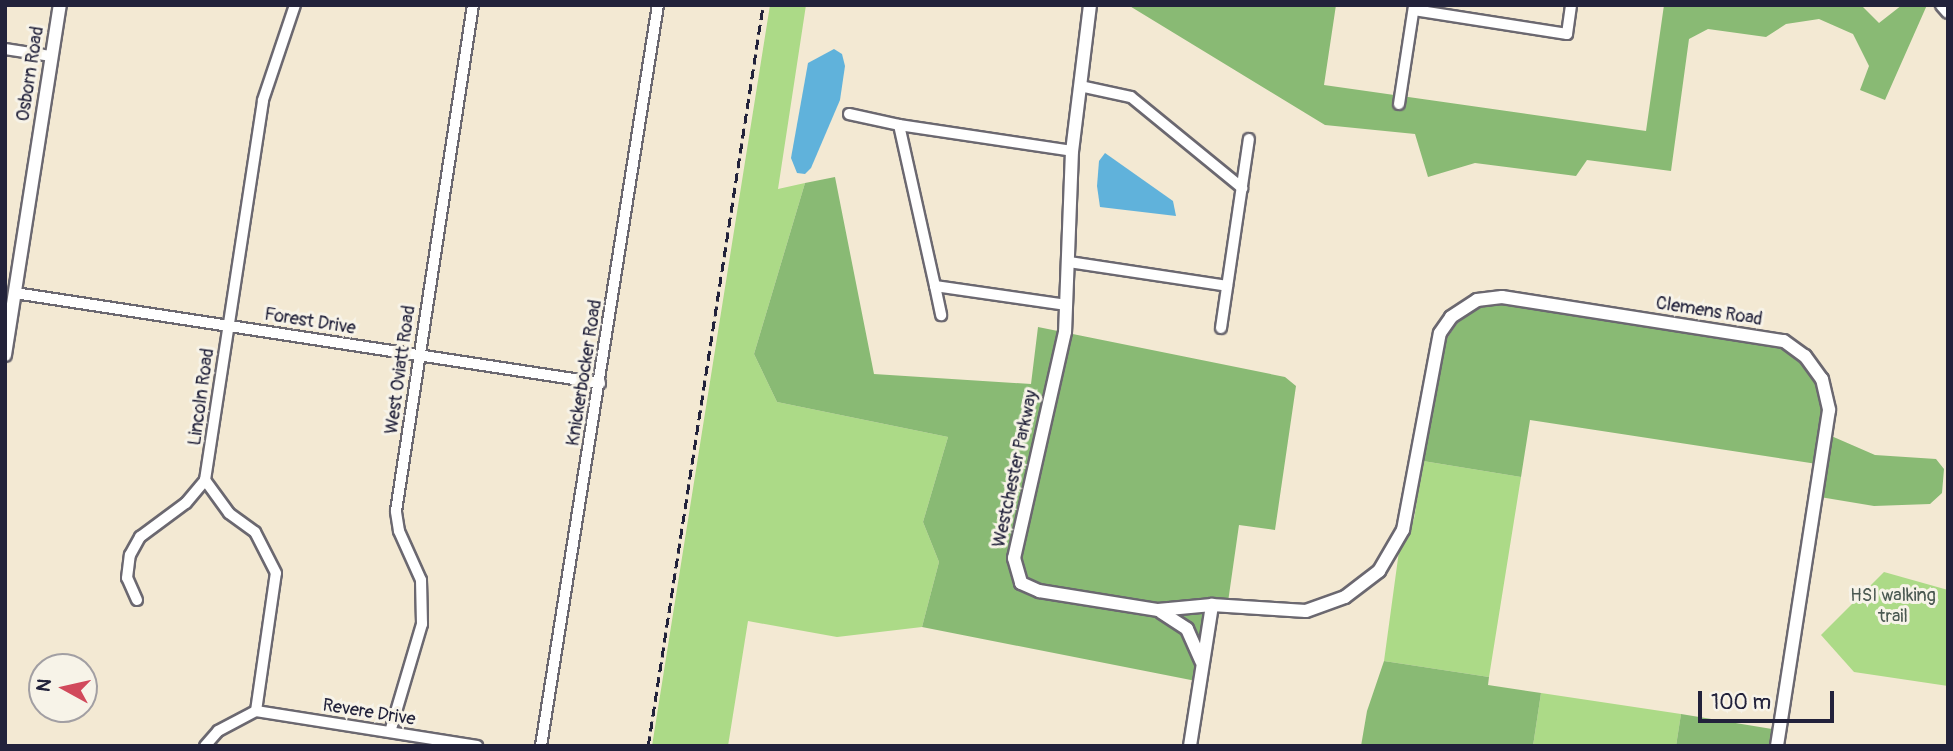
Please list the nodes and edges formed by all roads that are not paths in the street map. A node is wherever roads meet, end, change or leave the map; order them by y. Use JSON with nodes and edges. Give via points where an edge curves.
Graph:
{"nodes":[{"id":1,"x":60,"y":5,"type":"edge"},
{"id":2,"x":295,"y":5,"type":"edge"},
{"id":3,"x":473,"y":5,"type":"edge"},
{"id":4,"x":658,"y":5,"type":"edge"},
{"id":5,"x":1090,"y":5,"type":"edge"},
{"id":6,"x":1571,"y":5,"type":"edge"},
{"id":7,"x":1942,"y":5,"type":"edge"},
{"id":8,"x":1414,"y":8,"type":"edge"},
{"id":9,"x":1948,"y":12,"type":"edge"},
{"id":10,"x":5,"y":49,"type":"edge"},
{"id":11,"x":51,"y":56,"type":"junction"},
{"id":12,"x":1080,"y":86,"type":"junction"},
{"id":13,"x":1399,"y":104,"type":"dead end"},
{"id":14,"x":849,"y":114,"type":"dead end"},
{"id":15,"x":899,"y":125,"type":"junction"},
{"id":16,"x":1249,"y":139,"type":"dead end"},
{"id":17,"x":1072,"y":151,"type":"junction"},
{"id":18,"x":1242,"y":188,"type":"junction"},
{"id":19,"x":1069,"y":262,"type":"junction"},
{"id":20,"x":936,"y":286,"type":"junction"},
{"id":21,"x":1227,"y":286,"type":"junction"},
{"id":22,"x":15,"y":293,"type":"junction"},
{"id":23,"x":1067,"y":306,"type":"junction"},
{"id":24,"x":941,"y":315,"type":"dead end"},
{"id":25,"x":228,"y":324,"type":"junction"},
{"id":26,"x":1221,"y":328,"type":"dead end"},
{"id":27,"x":5,"y":355,"type":"edge"},
{"id":28,"x":418,"y":355,"type":"junction"},
{"id":29,"x":600,"y":383,"type":"junction"},
{"id":30,"x":205,"y":480,"type":"junction"},
{"id":31,"x":1394,"y":550,"type":"joint"},
{"id":32,"x":137,"y":600,"type":"dead end"},
{"id":33,"x":1212,"y":605,"type":"junction"},
{"id":34,"x":1158,"y":610,"type":"junction"},
{"id":35,"x":1202,"y":669,"type":"junction"},
{"id":36,"x":256,"y":711,"type":"junction"},
{"id":37,"x":390,"y":732,"type":"junction"},
{"id":38,"x":205,"y":746,"type":"edge"},
{"id":39,"x":477,"y":746,"type":"edge"},
{"id":40,"x":541,"y":746,"type":"edge"},
{"id":41,"x":1190,"y":746,"type":"edge"},
{"id":42,"x":1777,"y":746,"type":"edge"}],
"edges":[{"from":1,"to":11,"type":"street","name":"Osborn Road"},
{"from":2,"to":25,"type":"street","name":"Lincoln Road","via":[[263,100]]},
{"from":3,"to":28,"type":"street","name":"West Oviatt Road"},
{"from":4,"to":29,"type":"street","name":"Knickerbocker Road"},
{"from":5,"to":12,"type":"street","name":"Westchester Parkway"},
{"from":6,"to":8,"type":"street","via":[[1567,34]]},
{"from":7,"to":9,"type":"street"},
{"from":8,"to":13,"type":"street"},
{"from":10,"to":11,"type":"street"},
{"from":11,"to":22,"type":"street","name":"Osborn Road"},
{"from":12,"to":17,"type":"street","name":"Westchester Parkway"},
{"from":12,"to":18,"type":"street","via":[[1130,97]]},
{"from":14,"to":15,"type":"street"},
{"from":15,"to":17,"type":"street"},
{"from":15,"to":20,"type":"street"},
{"from":16,"to":18,"type":"street"},
{"from":17,"to":19,"type":"street","name":"Westchester Parkway"},
{"from":18,"to":21,"type":"street"},
{"from":19,"to":21,"type":"street"},
{"from":19,"to":23,"type":"street","name":"Westchester Parkway"},
{"from":20,"to":23,"type":"street"},
{"from":20,"to":24,"type":"street"},
{"from":21,"to":26,"type":"street"},
{"from":22,"to":25,"type":"street","name":"Forest Drive"},
{"from":22,"to":27,"type":"street","name":"Osborn Road"},
{"from":23,"to":34,"type":"street","name":"Westchester Parkway","via":[[1014,572],[1033,589]]},
{"from":25,"to":28,"type":"street","name":"Forest Drive"},
{"from":25,"to":30,"type":"street","name":"Lincoln Road"},
{"from":28,"to":29,"type":"street","name":"Forest Drive"},
{"from":28,"to":37,"type":"street","name":"West Oviatt Road","via":[[396,511],[424,601],[422,624]]},
{"from":29,"to":40,"type":"street","name":"Knickerbocker Road"},
{"from":30,"to":32,"type":"street","via":[[186,503],[140,537],[130,555],[127,578]]},
{"from":30,"to":36,"type":"street","via":[[229,513],[255,532],[275,573]]},
{"from":31,"to":33,"type":"street","name":"Westchester Parkway","via":[[1361,587],[1328,605],[1285,612]]},
{"from":31,"to":42,"type":"street","name":"Clemens Road","via":[[1409,508],[1440,333],[1451,317],[1475,301],[1502,297],[1784,341],[1805,356],[1822,379],[1829,410]]},
{"from":33,"to":34,"type":"street","name":"Westchester Parkway"},
{"from":33,"to":35,"type":"street"},
{"from":34,"to":35,"type":"street","via":[[1187,629]]},
{"from":35,"to":41,"type":"street"},
{"from":36,"to":37,"type":"street","name":"Revere Drive"},
{"from":36,"to":38,"type":"street","via":[[218,731]]},
{"from":37,"to":39,"type":"street","name":"Revere Drive"}]}
